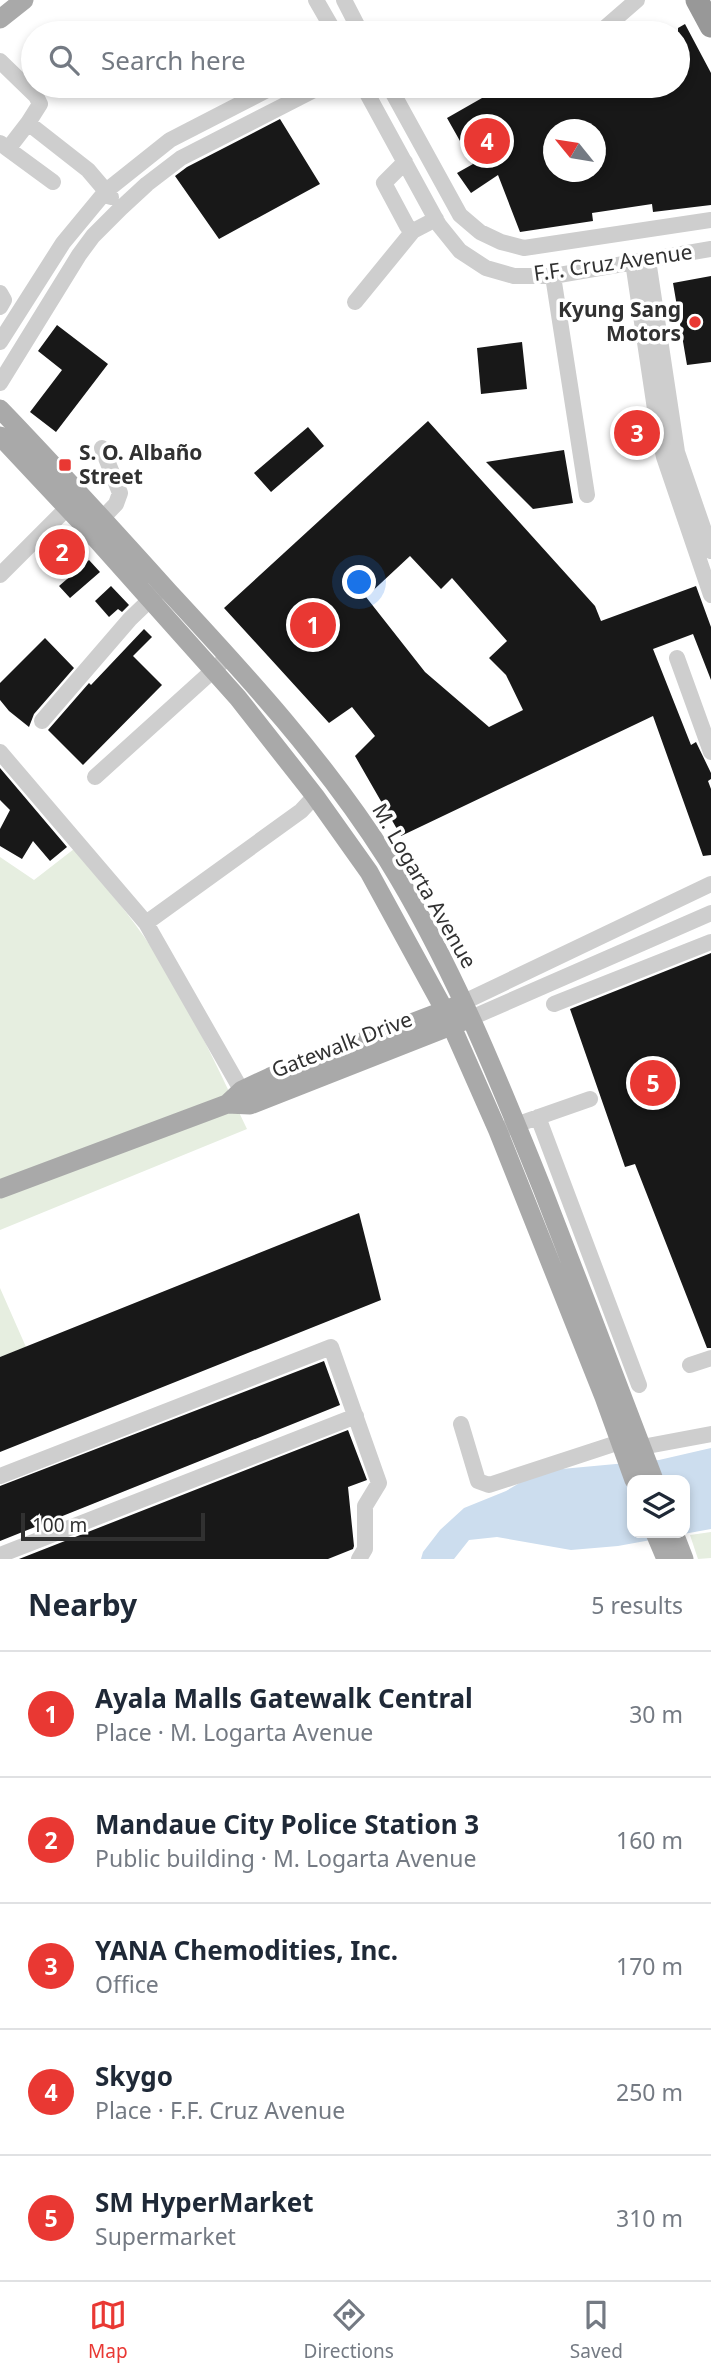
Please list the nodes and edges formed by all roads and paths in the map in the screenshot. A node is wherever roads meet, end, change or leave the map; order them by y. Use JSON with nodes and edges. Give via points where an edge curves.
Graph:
{"nodes":[{"id":1,"x":316,"y":0,"type":"edge"},
{"id":2,"x":344,"y":0,"type":"edge"},
{"id":3,"x":637,"y":0,"type":"edge"},
{"id":4,"x":697,"y":0,"type":"edge"},
{"id":5,"x":328,"y":21,"type":"edge"},
{"id":6,"x":355,"y":21,"type":"edge"},
{"id":7,"x":613,"y":21,"type":"edge"},
{"id":8,"x":711,"y":26,"type":"edge"},
{"id":9,"x":0,"y":61,"type":"edge"},
{"id":10,"x":21,"y":81,"type":"edge"},
{"id":11,"x":37,"y":98,"type":"edge"},
{"id":12,"x":252,"y":98,"type":"edge"},
{"id":13,"x":299,"y":98,"type":"edge"},
{"id":14,"x":370,"y":98,"type":"edge"},
{"id":15,"x":396,"y":98,"type":"edge"},
{"id":16,"x":28,"y":123,"type":"junction"},
{"id":17,"x":4,"y":146,"type":"edge"},
{"id":18,"x":405,"y":162,"type":"junction"},
{"id":19,"x":53,"y":182,"type":"dead end"},
{"id":20,"x":106,"y":191,"type":"junction"},
{"id":21,"x":121,"y":208,"type":"junction"},
{"id":22,"x":436,"y":219,"type":"junction"},
{"id":23,"x":711,"y":220,"type":"edge"},
{"id":24,"x":413,"y":231,"type":"junction"},
{"id":25,"x":711,"y":249,"type":"edge"},
{"id":26,"x":641,"y":261,"type":"junction"},
{"id":27,"x":553,"y":276,"type":"junction"},
{"id":28,"x":0,"y":293,"type":"edge"},
{"id":29,"x":355,"y":302,"type":"dead end"},
{"id":30,"x":0,"y":307,"type":"edge"},
{"id":31,"x":0,"y":342,"type":"edge"},
{"id":32,"x":0,"y":383,"type":"edge"},
{"id":33,"x":0,"y":409,"type":"edge"},
{"id":34,"x":8,"y":441,"type":"edge"},
{"id":35,"x":102,"y":448,"type":"dead end"},
{"id":36,"x":671,"y":455,"type":"junction"},
{"id":37,"x":587,"y":495,"type":"dead end"},
{"id":38,"x":67,"y":508,"type":"junction"},
{"id":39,"x":95,"y":525,"type":"junction"},
{"id":40,"x":711,"y":551,"type":"edge"},
{"id":41,"x":0,"y":575,"type":"edge"},
{"id":42,"x":157,"y":593,"type":"junction"},
{"id":43,"x":711,"y":595,"type":"edge"},
{"id":44,"x":229,"y":656,"type":"junction"},
{"id":45,"x":677,"y":658,"type":"dead end"},
{"id":46,"x":213,"y":671,"type":"junction"},
{"id":47,"x":42,"y":721,"type":"dead end"},
{"id":48,"x":710,"y":743,"type":"edge"},
{"id":49,"x":0,"y":752,"type":"edge"},
{"id":50,"x":95,"y":777,"type":"dead end"},
{"id":51,"x":315,"y":796,"type":"junction"},
{"id":52,"x":368,"y":830,"type":"junction"},
{"id":53,"x":349,"y":841,"type":"junction"},
{"id":54,"x":711,"y":884,"type":"edge"},
{"id":55,"x":709,"y":917,"type":"edge"},
{"id":56,"x":146,"y":923,"type":"junction"},
{"id":57,"x":612,"y":933,"type":"junction"},
{"id":58,"x":711,"y":942,"type":"edge"},
{"id":59,"x":622,"y":953,"type":"junction"},
{"id":60,"x":554,"y":1004,"type":"dead end"},
{"id":61,"x":467,"y":1010,"type":"junction"},
{"id":62,"x":449,"y":1019,"type":"junction"},
{"id":63,"x":246,"y":1097,"type":"junction"},
{"id":64,"x":590,"y":1099,"type":"dead end"},
{"id":65,"x":538,"y":1117,"type":"junction"},
{"id":66,"x":507,"y":1128,"type":"junction"},
{"id":67,"x":0,"y":1189,"type":"edge"},
{"id":68,"x":711,"y":1358,"type":"edge"},
{"id":69,"x":690,"y":1365,"type":"dead end"},
{"id":70,"x":639,"y":1385,"type":"dead end"},
{"id":71,"x":356,"y":1416,"type":"junction"},
{"id":72,"x":461,"y":1424,"type":"dead end"},
{"id":73,"x":711,"y":1434,"type":"edge"},
{"id":74,"x":620,"y":1443,"type":"junction"},
{"id":75,"x":637,"y":1462,"type":"edge"},
{"id":76,"x":649,"y":1475,"type":"edge"},
{"id":77,"x":0,"y":1476,"type":"edge"},
{"id":78,"x":0,"y":1555,"type":"edge"},
{"id":79,"x":359,"y":1559,"type":"edge"}],
"edges":[{"from":1,"to":5,"type":"street"},
{"from":2,"to":6,"type":"street"},
{"from":3,"to":7,"type":"street"},
{"from":4,"to":8,"type":"highway"},
{"from":9,"to":10,"type":"street"},
{"from":11,"to":16,"type":"street","via":[[40,104]]},
{"from":12,"to":20,"type":"street","via":[[170,140]]},
{"from":13,"to":21,"type":"street","via":[[181,159]]},
{"from":14,"to":18,"type":"street","name":"F.F. Cruz Avenue"},
{"from":15,"to":23,"type":"street","name":"F.F. Cruz Avenue","via":[[460,215],[501,242],[524,248]]},
{"from":16,"to":17,"type":"street"},
{"from":16,"to":20,"type":"street","via":[[88,170]]},
{"from":17,"to":19,"type":"street"},
{"from":18,"to":22,"type":"street","name":"F.F. Cruz Avenue"},
{"from":18,"to":24,"type":"street","via":[[384,183]]},
{"from":20,"to":21,"type":"street"},
{"from":20,"to":31,"type":"street","via":[[63,243]]},
{"from":21,"to":32,"type":"street","via":[[79,255]]},
{"from":22,"to":24,"type":"street"},
{"from":22,"to":27,"type":"street","name":"F.F. Cruz Avenue","via":[[460,251],[486,268],[514,276]]},
{"from":24,"to":29,"type":"street"},
{"from":25,"to":26,"type":"street","name":"F.F. Cruz Avenue"},
{"from":26,"to":27,"type":"street","name":"F.F. Cruz Avenue"},
{"from":26,"to":36,"type":"street","via":[[658,429]]},
{"from":27,"to":37,"type":"street"},
{"from":28,"to":30,"type":"street","via":[[4,300]]},
{"from":33,"to":34,"type":"main road","name":"M. Logarta Avenue"},
{"from":34,"to":38,"type":"main road","name":"M. Logarta Avenue"},
{"from":34,"to":39,"type":"main road","name":"M. Logarta Avenue"},
{"from":35,"to":39,"type":"street","via":[[120,493],[116,504]]},
{"from":36,"to":40,"type":"street"},
{"from":36,"to":43,"type":"street"},
{"from":38,"to":39,"type":"main road","name":"M. Logarta Avenue"},
{"from":38,"to":41,"type":"street"},
{"from":39,"to":42,"type":"main road","name":"M. Logarta Avenue"},
{"from":42,"to":44,"type":"main road","name":"M. Logarta Avenue"},
{"from":42,"to":46,"type":"main road","name":"M. Logarta Avenue"},
{"from":42,"to":47,"type":"street"},
{"from":44,"to":46,"type":"street"},
{"from":44,"to":52,"type":"main road","name":"M. Logarta Avenue","via":[[289,725]]},
{"from":45,"to":48,"type":"street"},
{"from":46,"to":50,"type":"street"},
{"from":46,"to":51,"type":"main road","name":"M. Logarta Avenue"},
{"from":49,"to":56,"type":"street"},
{"from":51,"to":53,"type":"main road","name":"M. Logarta Avenue"},
{"from":51,"to":56,"type":"street","via":[[301,811]]},
{"from":52,"to":53,"type":"main road"},
{"from":52,"to":61,"type":"main road","name":"M. Logarta Avenue"},
{"from":53,"to":62,"type":"main road","name":"M. Logarta Avenue"},
{"from":54,"to":57,"type":"street"},
{"from":55,"to":59,"type":"street"},
{"from":56,"to":63,"type":"street"},
{"from":57,"to":59,"type":"street"},
{"from":57,"to":61,"type":"street"},
{"from":58,"to":60,"type":"street"},
{"from":59,"to":61,"type":"street"},
{"from":61,"to":62,"type":"main road","name":"Gatewalk Drive"},
{"from":61,"to":66,"type":"main road","name":"M. Logarta Avenue"},
{"from":62,"to":63,"type":"main road","name":"Gatewalk Drive","via":[[270,1077]]},
{"from":62,"to":66,"type":"main road","name":"M. Logarta Avenue"},
{"from":63,"to":67,"type":"main road","name":"Gatewalk Drive"},
{"from":64,"to":65,"type":"street"},
{"from":65,"to":66,"type":"street"},
{"from":65,"to":70,"type":"street"},
{"from":66,"to":74,"type":"main road","name":"M. Logarta Avenue"},
{"from":66,"to":75,"type":"main road","name":"M. Logarta Avenue"},
{"from":68,"to":69,"type":"street"},
{"from":71,"to":77,"type":"street","via":[[331,1347]]},
{"from":71,"to":78,"type":"street"},
{"from":71,"to":79,"type":"street","via":[[379,1483],[365,1506],[366,1549]]},
{"from":72,"to":74,"type":"street","via":[[478,1481],[489,1485]]},
{"from":73,"to":75,"type":"street"},
{"from":74,"to":75,"type":"main road","name":"M. Logarta Avenue"},
{"from":75,"to":76,"type":"main road","name":"M. Logarta Avenue"}]}
